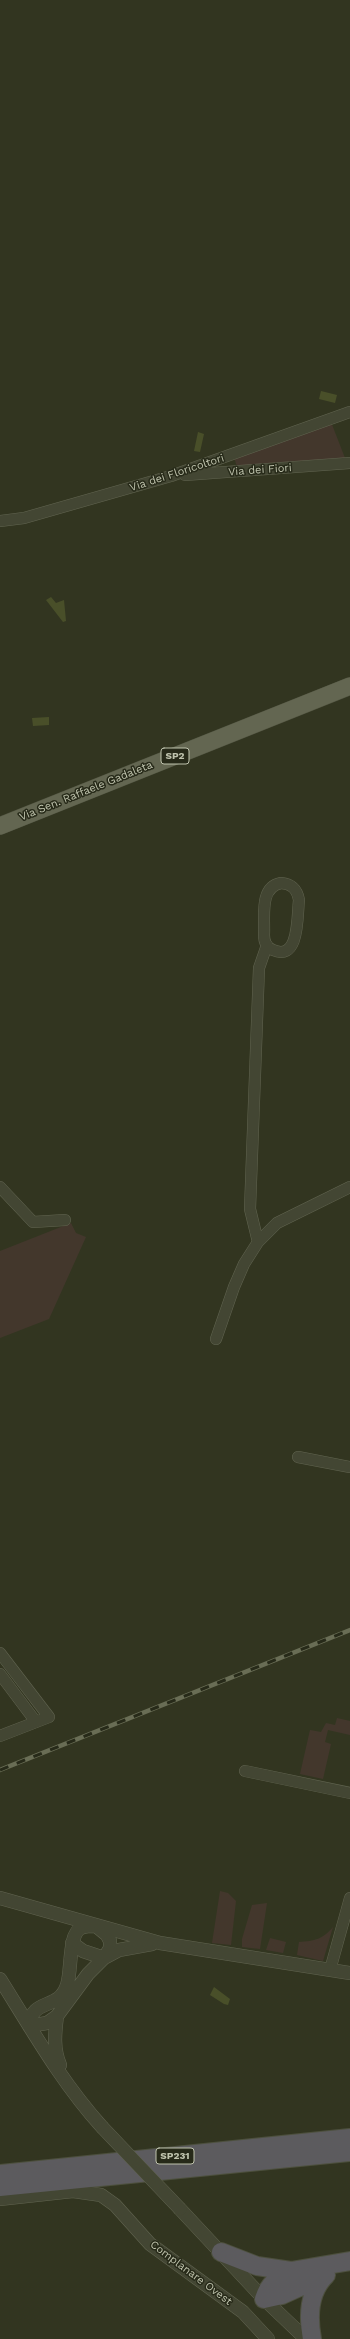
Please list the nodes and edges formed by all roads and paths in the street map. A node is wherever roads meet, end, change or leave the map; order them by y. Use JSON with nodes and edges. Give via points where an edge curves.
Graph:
{"nodes":[{"id":1,"x":350,"y":412,"type":"edge"},
{"id":2,"x":350,"y":463,"type":"edge"},
{"id":3,"x":171,"y":476,"type":"junction"},
{"id":4,"x":0,"y":521,"type":"edge"},
{"id":5,"x":350,"y":686,"type":"edge"},
{"id":6,"x":0,"y":826,"type":"edge"},
{"id":7,"x":266,"y":945,"type":"junction"},
{"id":8,"x":350,"y":1187,"type":"edge"},
{"id":9,"x":0,"y":1188,"type":"edge"},
{"id":10,"x":65,"y":1220,"type":"dead end"},
{"id":11,"x":258,"y":1242,"type":"junction"},
{"id":12,"x":216,"y":1339,"type":"dead end"},
{"id":13,"x":298,"y":1457,"type":"dead end"},
{"id":14,"x":350,"y":1467,"type":"edge"},
{"id":15,"x":0,"y":1654,"type":"edge"},
{"id":16,"x":0,"y":1674,"type":"edge"},
{"id":17,"x":36,"y":1722,"type":"junction"},
{"id":18,"x":0,"y":1736,"type":"edge"},
{"id":19,"x":245,"y":1771,"type":"dead end"},
{"id":20,"x":350,"y":1793,"type":"edge"},
{"id":21,"x":0,"y":1898,"type":"edge"},
{"id":22,"x":350,"y":1898,"type":"edge"},
{"id":23,"x":96,"y":1926,"type":"junction"},
{"id":24,"x":72,"y":1943,"type":"junction"},
{"id":25,"x":160,"y":1943,"type":"junction"},
{"id":26,"x":104,"y":1958,"type":"junction"},
{"id":27,"x":330,"y":1970,"type":"junction"},
{"id":28,"x":350,"y":1973,"type":"edge"},
{"id":29,"x":0,"y":1979,"type":"edge"},
{"id":30,"x":57,"y":2016,"type":"junction"},
{"id":31,"x":29,"y":2026,"type":"junction"},
{"id":32,"x":65,"y":2080,"type":"junction"},
{"id":33,"x":350,"y":2138,"type":"edge"},
{"id":34,"x":350,"y":2152,"type":"edge"},
{"id":35,"x":0,"y":2174,"type":"edge"},
{"id":36,"x":0,"y":2187,"type":"edge"},
{"id":37,"x":0,"y":2199,"type":"edge"},
{"id":38,"x":221,"y":2252,"type":"junction"},
{"id":39,"x":346,"y":2262,"type":"edge"},
{"id":40,"x":290,"y":2272,"type":"junction"},
{"id":41,"x":324,"y":2276,"type":"junction"},
{"id":42,"x":264,"y":2299,"type":"junction"},
{"id":43,"x":268,"y":2339,"type":"edge"},
{"id":44,"x":306,"y":2339,"type":"edge"},
{"id":45,"x":312,"y":2339,"type":"edge"}],
"edges":[{"from":1,"to":3,"type":"street","name":"Via dei Floricoltori"},
{"from":2,"to":3,"type":"street","name":"Via dei Fiori"},
{"from":3,"to":4,"type":"street","name":"Via dei Floricoltori","via":[[24,518]]},
{"from":5,"to":6,"type":"main road","name":"Via Sen. Raffaele Gadaleta","number":"SP2"},
{"from":7,"to":7,"type":"street","via":[[275,951],[285,951],[295,940],[298,895],[296,890],[287,884],[276,884],[266,896]]},
{"from":7,"to":11,"type":"street","via":[[259,968],[250,1209]]},
{"from":8,"to":11,"type":"street","via":[[278,1223]]},
{"from":9,"to":10,"type":"street","via":[[33,1222]]},
{"from":11,"to":12,"type":"street","via":[[234,1287]]},
{"from":13,"to":14,"type":"street"},
{"from":15,"to":17,"type":"street","via":[[49,1717]]},
{"from":16,"to":17,"type":"street"},
{"from":17,"to":18,"type":"street"},
{"from":19,"to":20,"type":"street"},
{"from":21,"to":23,"type":"street"},
{"from":22,"to":27,"type":"street"},
{"from":23,"to":24,"type":"street","via":[[82,1927],[75,1933]]},
{"from":23,"to":25,"type":"street"},
{"from":23,"to":26,"type":"street","via":[[107,1935],[110,1942],[110,1948]]},
{"from":24,"to":26,"type":"street","via":[[83,1951]]},
{"from":24,"to":31,"type":"street","via":[[71,1972],[67,1987],[58,2000],[34,2011],[30,2016]]},
{"from":25,"to":26,"type":"street","via":[[119,1950]]},
{"from":25,"to":27,"type":"street"},
{"from":26,"to":30,"type":"street","via":[[88,1974]]},
{"from":27,"to":28,"type":"street"},
{"from":29,"to":31,"type":"street"},
{"from":30,"to":31,"type":"street","via":[[47,2023]]},
{"from":30,"to":32,"type":"street","via":[[55,2054]]},
{"from":31,"to":32,"type":"street"},
{"from":32,"to":38,"type":"street","bridge":true,"via":[[102,2127]]},
{"from":33,"to":35,"type":"highway","number":"SP231"},
{"from":34,"to":36,"type":"highway","number":"SP231"},
{"from":37,"to":43,"type":"street","name":"Complanare Ovest","via":[[73,2191],[101,2195],[115,2205],[150,2244],[243,2312]]},
{"from":38,"to":40,"type":"highway","via":[[257,2266]]},
{"from":38,"to":42,"type":"street"},
{"from":39,"to":40,"type":"highway"},
{"from":39,"to":41,"type":"highway"},
{"from":40,"to":42,"type":"highway","via":[[274,2280]]},
{"from":41,"to":42,"type":"highway","via":[[282,2295]]},
{"from":41,"to":45,"type":"highway","via":[[312,2298],[309,2319]]},
{"from":42,"to":44,"type":"street"}]}
